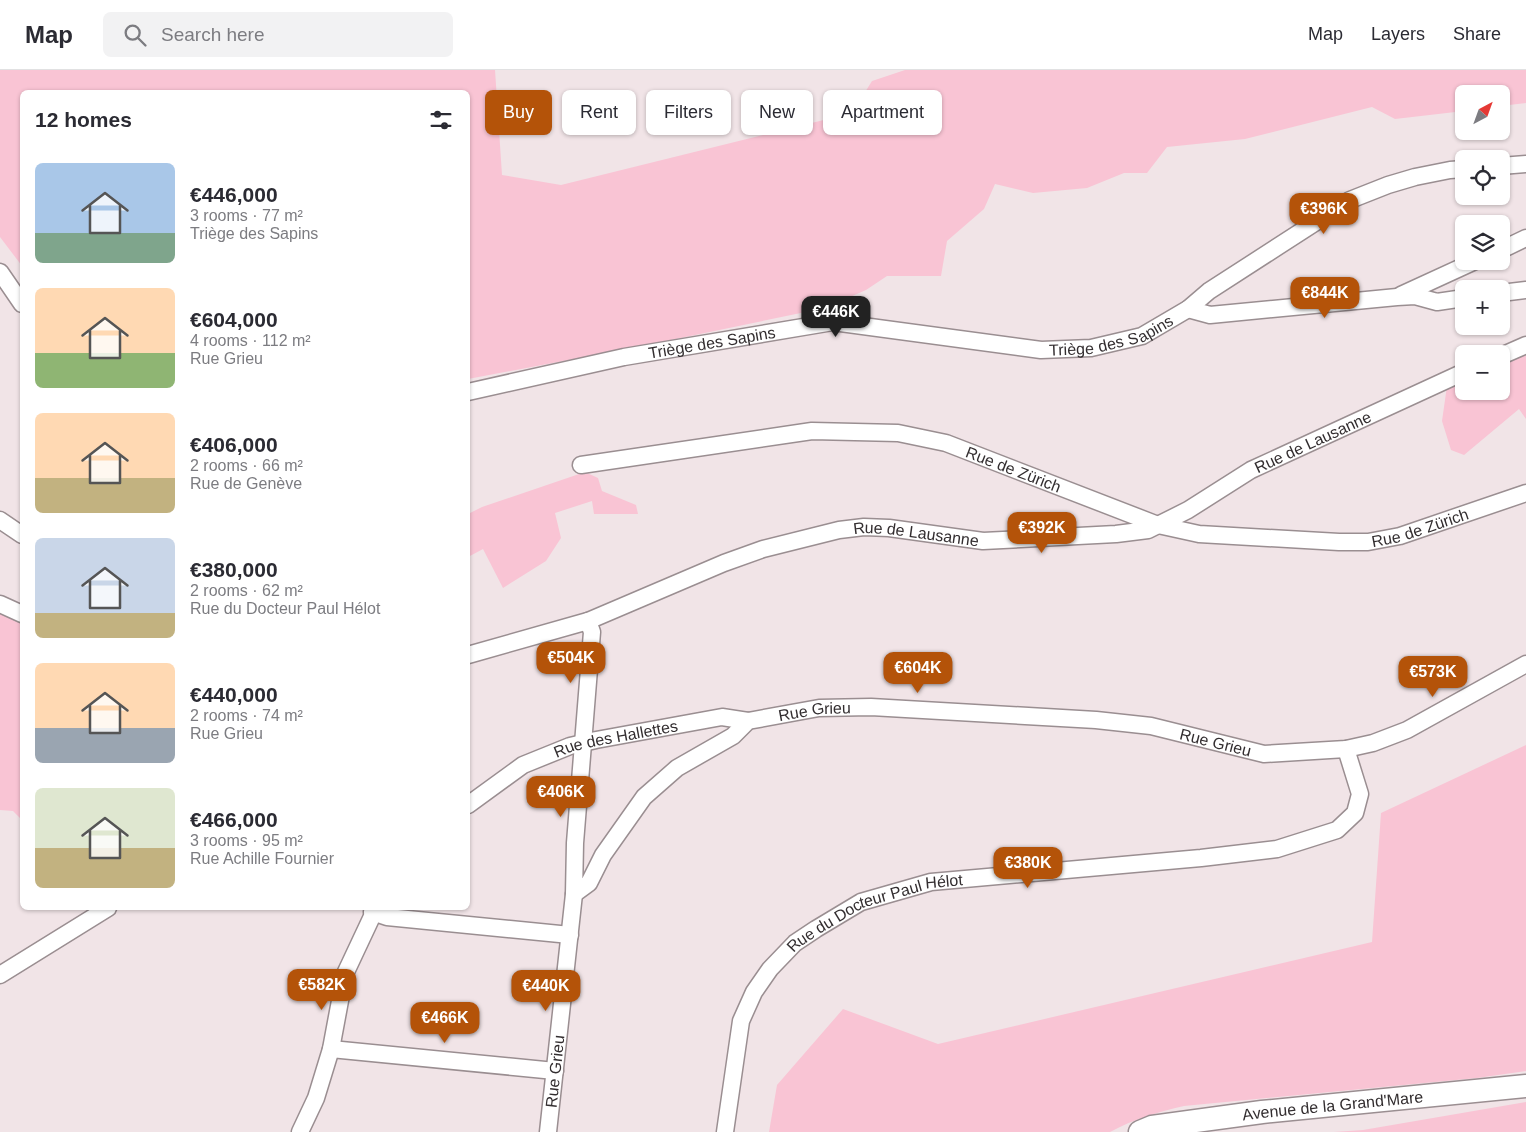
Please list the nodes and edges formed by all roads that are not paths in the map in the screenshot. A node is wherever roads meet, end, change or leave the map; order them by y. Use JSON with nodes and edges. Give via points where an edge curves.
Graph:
{"nodes":[{"id":1,"x":1526,"y":164,"type":"edge"},
{"id":2,"x":1510,"y":165,"type":"edge"},
{"id":3,"x":1455,"y":170,"type":"edge"},
{"id":4,"x":1526,"y":238,"type":"edge"},
{"id":5,"x":1510,"y":246,"type":"edge"},
{"id":6,"x":1456,"y":270,"type":"edge"},
{"id":7,"x":0,"y":272,"type":"edge"},
{"id":8,"x":1526,"y":290,"type":"edge"},
{"id":9,"x":1510,"y":292,"type":"edge"},
{"id":10,"x":1397,"y":297,"type":"junction"},
{"id":11,"x":1455,"y":299,"type":"edge"},
{"id":12,"x":20,"y":301,"type":"edge"},
{"id":13,"x":1188,"y":309,"type":"junction"},
{"id":14,"x":1526,"y":345,"type":"edge"},
{"id":15,"x":1510,"y":352,"type":"edge"},
{"id":16,"x":1455,"y":376,"type":"edge"},
{"id":17,"x":470,"y":392,"type":"edge"},
{"id":18,"x":581,"y":466,"type":"dead end"},
{"id":19,"x":1526,"y":493,"type":"edge"},
{"id":20,"x":0,"y":520,"type":"edge"},
{"id":21,"x":1158,"y":525,"type":"junction"},
{"id":22,"x":20,"y":534,"type":"edge"},
{"id":23,"x":0,"y":604,"type":"edge"},
{"id":24,"x":20,"y":613,"type":"edge"},
{"id":25,"x":588,"y":620,"type":"junction"},
{"id":26,"x":470,"y":654,"type":"edge"},
{"id":27,"x":1526,"y":664,"type":"edge"},
{"id":28,"x":748,"y":721,"type":"junction"},
{"id":29,"x":583,"y":743,"type":"junction"},
{"id":30,"x":1346,"y":749,"type":"junction"},
{"id":31,"x":470,"y":804,"type":"edge"},
{"id":32,"x":574,"y":894,"type":"junction"},
{"id":33,"x":105,"y":910,"type":"edge"},
{"id":34,"x":374,"y":910,"type":"edge"},
{"id":35,"x":570,"y":935,"type":"junction"},
{"id":36,"x":0,"y":975,"type":"edge"},
{"id":37,"x":331,"y":1049,"type":"junction"},
{"id":38,"x":555,"y":1071,"type":"junction"},
{"id":39,"x":1526,"y":1086,"type":"edge"},
{"id":40,"x":300,"y":1132,"type":"edge"},
{"id":41,"x":548,"y":1132,"type":"edge"},
{"id":42,"x":725,"y":1132,"type":"edge"},
{"id":43,"x":1140,"y":1132,"type":"edge"}],
"edges":[{"from":1,"to":2,"type":"street"},
{"from":3,"to":13,"type":"street","name":"Triège des Sapins","via":[[1388,184],[1350,200],[1209,291]]},
{"from":4,"to":5,"type":"street"},
{"from":6,"to":10,"type":"street"},
{"from":7,"to":12,"type":"street"},
{"from":8,"to":9,"type":"street"},
{"from":10,"to":11,"type":"street","via":[[1415,296],[1437,302]]},
{"from":10,"to":13,"type":"street","via":[[1210,315]]},
{"from":13,"to":17,"type":"street","name":"Triège des Sapins","via":[[1142,336],[1091,348],[1041,350],[833,322],[624,358]]},
{"from":14,"to":15,"type":"street"},
{"from":16,"to":21,"type":"street","name":"Rue de Lausanne","via":[[1251,470]]},
{"from":18,"to":21,"type":"street","name":"Rue de Zürich","via":[[812,431],[898,433],[946,443]]},
{"from":19,"to":21,"type":"street","name":"Rue de Zürich","via":[[1400,536],[1368,542],[1199,534]]},
{"from":20,"to":22,"type":"street"},
{"from":21,"to":25,"type":"street","name":"Rue de Lausanne","via":[[1148,530],[1116,534],[984,541],[889,528],[839,530],[781,544],[724,563]]},
{"from":23,"to":24,"type":"street"},
{"from":25,"to":26,"type":"street","name":"Rue de Lausanne"},
{"from":25,"to":29,"type":"street","name":"Rue Grieu","via":[[592,632]]},
{"from":27,"to":30,"type":"street","name":"Rue Grieu","via":[[1399,733]]},
{"from":28,"to":29,"type":"street","name":"Rue des Hallettes","via":[[722,717]]},
{"from":28,"to":30,"type":"street","name":"Rue Grieu","via":[[819,708],[871,707],[1151,726],[1264,754]]},
{"from":28,"to":32,"type":"street","via":[[733,736],[677,768],[644,796],[603,855],[589,883]]},
{"from":29,"to":31,"type":"street","name":"Rue des Hallettes","via":[[523,765]]},
{"from":29,"to":32,"type":"street","name":"Rue Grieu"},
{"from":30,"to":42,"type":"street","name":"Rue du Docteur Paul Hélot","via":[[1360,794],[1355,813],[1337,830],[1277,849],[931,882],[861,902],[816,929],[788,950],[770,969],[754,992],[741,1021]]},
{"from":32,"to":35,"type":"street","name":"Rue Grieu"},
{"from":33,"to":36,"type":"street"},
{"from":34,"to":35,"type":"street","via":[[387,917]]},
{"from":34,"to":37,"type":"street","via":[[345,974]]},
{"from":35,"to":38,"type":"street","name":"Rue Grieu"},
{"from":37,"to":38,"type":"street"},
{"from":37,"to":40,"type":"street","via":[[316,1098]]},
{"from":38,"to":41,"type":"street","name":"Rue Grieu"},
{"from":39,"to":43,"type":"street","name":"Avenue de la Grand'Mare","via":[[1262,1112],[1152,1127]]}]}
